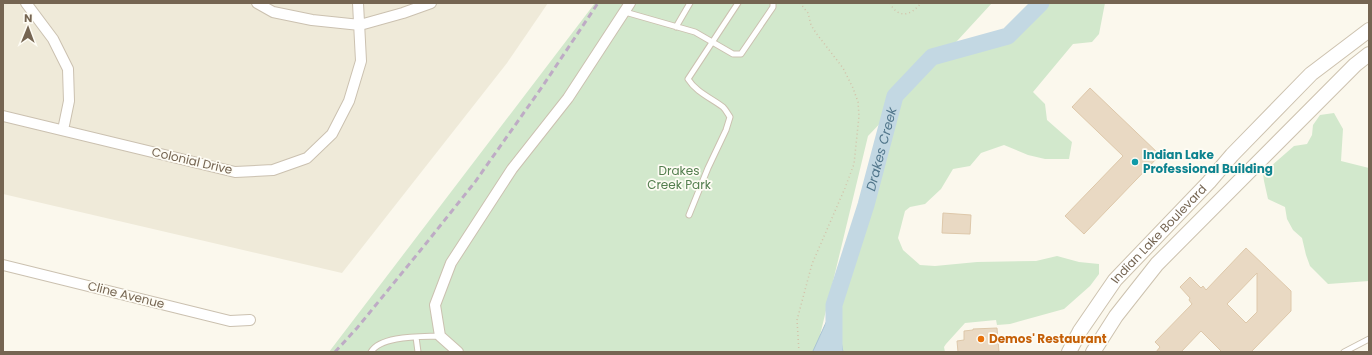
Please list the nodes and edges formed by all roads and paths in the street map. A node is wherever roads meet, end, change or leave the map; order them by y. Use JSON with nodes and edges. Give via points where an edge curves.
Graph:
{"nodes":[{"id":1,"x":26,"y":3,"type":"edge"},
{"id":2,"x":257,"y":3,"type":"edge"},
{"id":3,"x":358,"y":3,"type":"edge"},
{"id":4,"x":431,"y":3,"type":"edge"},
{"id":5,"x":630,"y":3,"type":"edge"},
{"id":6,"x":690,"y":3,"type":"edge"},
{"id":7,"x":738,"y":3,"type":"edge"},
{"id":8,"x":773,"y":3,"type":"edge"},
{"id":9,"x":800,"y":3,"type":"edge"},
{"id":10,"x":890,"y":3,"type":"edge"},
{"id":11,"x":920,"y":3,"type":"edge"},
{"id":12,"x":624,"y":12,"type":"junction"},
{"id":13,"x":360,"y":25,"type":"junction"},
{"id":14,"x":676,"y":27,"type":"junction"},
{"id":15,"x":1369,"y":30,"type":"edge"},
{"id":16,"x":712,"y":42,"type":"junction"},
{"id":17,"x":1369,"y":54,"type":"edge"},
{"id":18,"x":3,"y":116,"type":"edge"},
{"id":19,"x":63,"y":130,"type":"junction"},
{"id":20,"x":1209,"y":182,"type":"junction"},
{"id":21,"x":1224,"y":196,"type":"junction"},
{"id":22,"x":689,"y":215,"type":"dead end"},
{"id":23,"x":3,"y":265,"type":"edge"},
{"id":24,"x":250,"y":320,"type":"dead end"},
{"id":25,"x":440,"y":336,"type":"junction"},
{"id":26,"x":416,"y":338,"type":"junction"},
{"id":27,"x":1369,"y":339,"type":"edge"},
{"id":28,"x":371,"y":352,"type":"edge"},
{"id":29,"x":418,"y":352,"type":"edge"},
{"id":30,"x":458,"y":352,"type":"edge"},
{"id":31,"x":799,"y":352,"type":"edge"},
{"id":32,"x":1069,"y":352,"type":"edge"},
{"id":33,"x":1093,"y":352,"type":"edge"},
{"id":34,"x":1344,"y":352,"type":"edge"}],
"edges":[{"from":1,"to":19,"type":"street","via":[[53,39],[68,69],[69,101]]},
{"from":2,"to":13,"type":"street","via":[[273,12],[286,15]]},
{"from":3,"to":13,"type":"street","name":"Colonial Drive"},
{"from":4,"to":13,"type":"street"},
{"from":5,"to":12,"type":"street"},
{"from":6,"to":14,"type":"lane"},
{"from":7,"to":16,"type":"lane"},
{"from":8,"to":16,"type":"lane","via":[[773,8],[741,54],[733,54]]},
{"from":9,"to":31,"type":"path","via":[[808,13],[816,33],[843,68],[854,88],[859,116],[854,164],[812,264],[799,312]]},
{"from":10,"to":11,"type":"path","via":[[895,12],[901,14],[909,14],[916,10]]},
{"from":12,"to":14,"type":"lane"},
{"from":12,"to":25,"type":"street","via":[[568,98],[512,169],[451,263],[435,305]]},
{"from":13,"to":19,"type":"street","name":"Colonial Drive","via":[[361,61],[349,101],[332,134],[307,158],[273,170],[236,172]]},
{"from":14,"to":16,"type":"lane","via":[[695,32]]},
{"from":15,"to":20,"type":"main road","name":"Indian Lake Boulevard","via":[[1311,74]]},
{"from":16,"to":22,"type":"lane","via":[[688,79],[698,90],[724,108],[730,117]]},
{"from":17,"to":21,"type":"main road","name":"Indian Lake Boulevard","via":[[1355,64]]},
{"from":18,"to":19,"type":"street","name":"Colonial Drive"},
{"from":20,"to":21,"type":"main road"},
{"from":20,"to":32,"type":"main road","name":"Indian Lake Boulevard","via":[[1115,280],[1080,331]]},
{"from":21,"to":33,"type":"main road","name":"Indian Lake Boulevard","via":[[1139,285]]},
{"from":23,"to":24,"type":"street","name":"Cline Avenue","via":[[230,321]]},
{"from":25,"to":26,"type":"lane"},
{"from":25,"to":30,"type":"street"},
{"from":26,"to":28,"type":"lane","via":[[390,340],[381,343]]},
{"from":26,"to":29,"type":"lane"},
{"from":27,"to":34,"type":"lane"}]}
